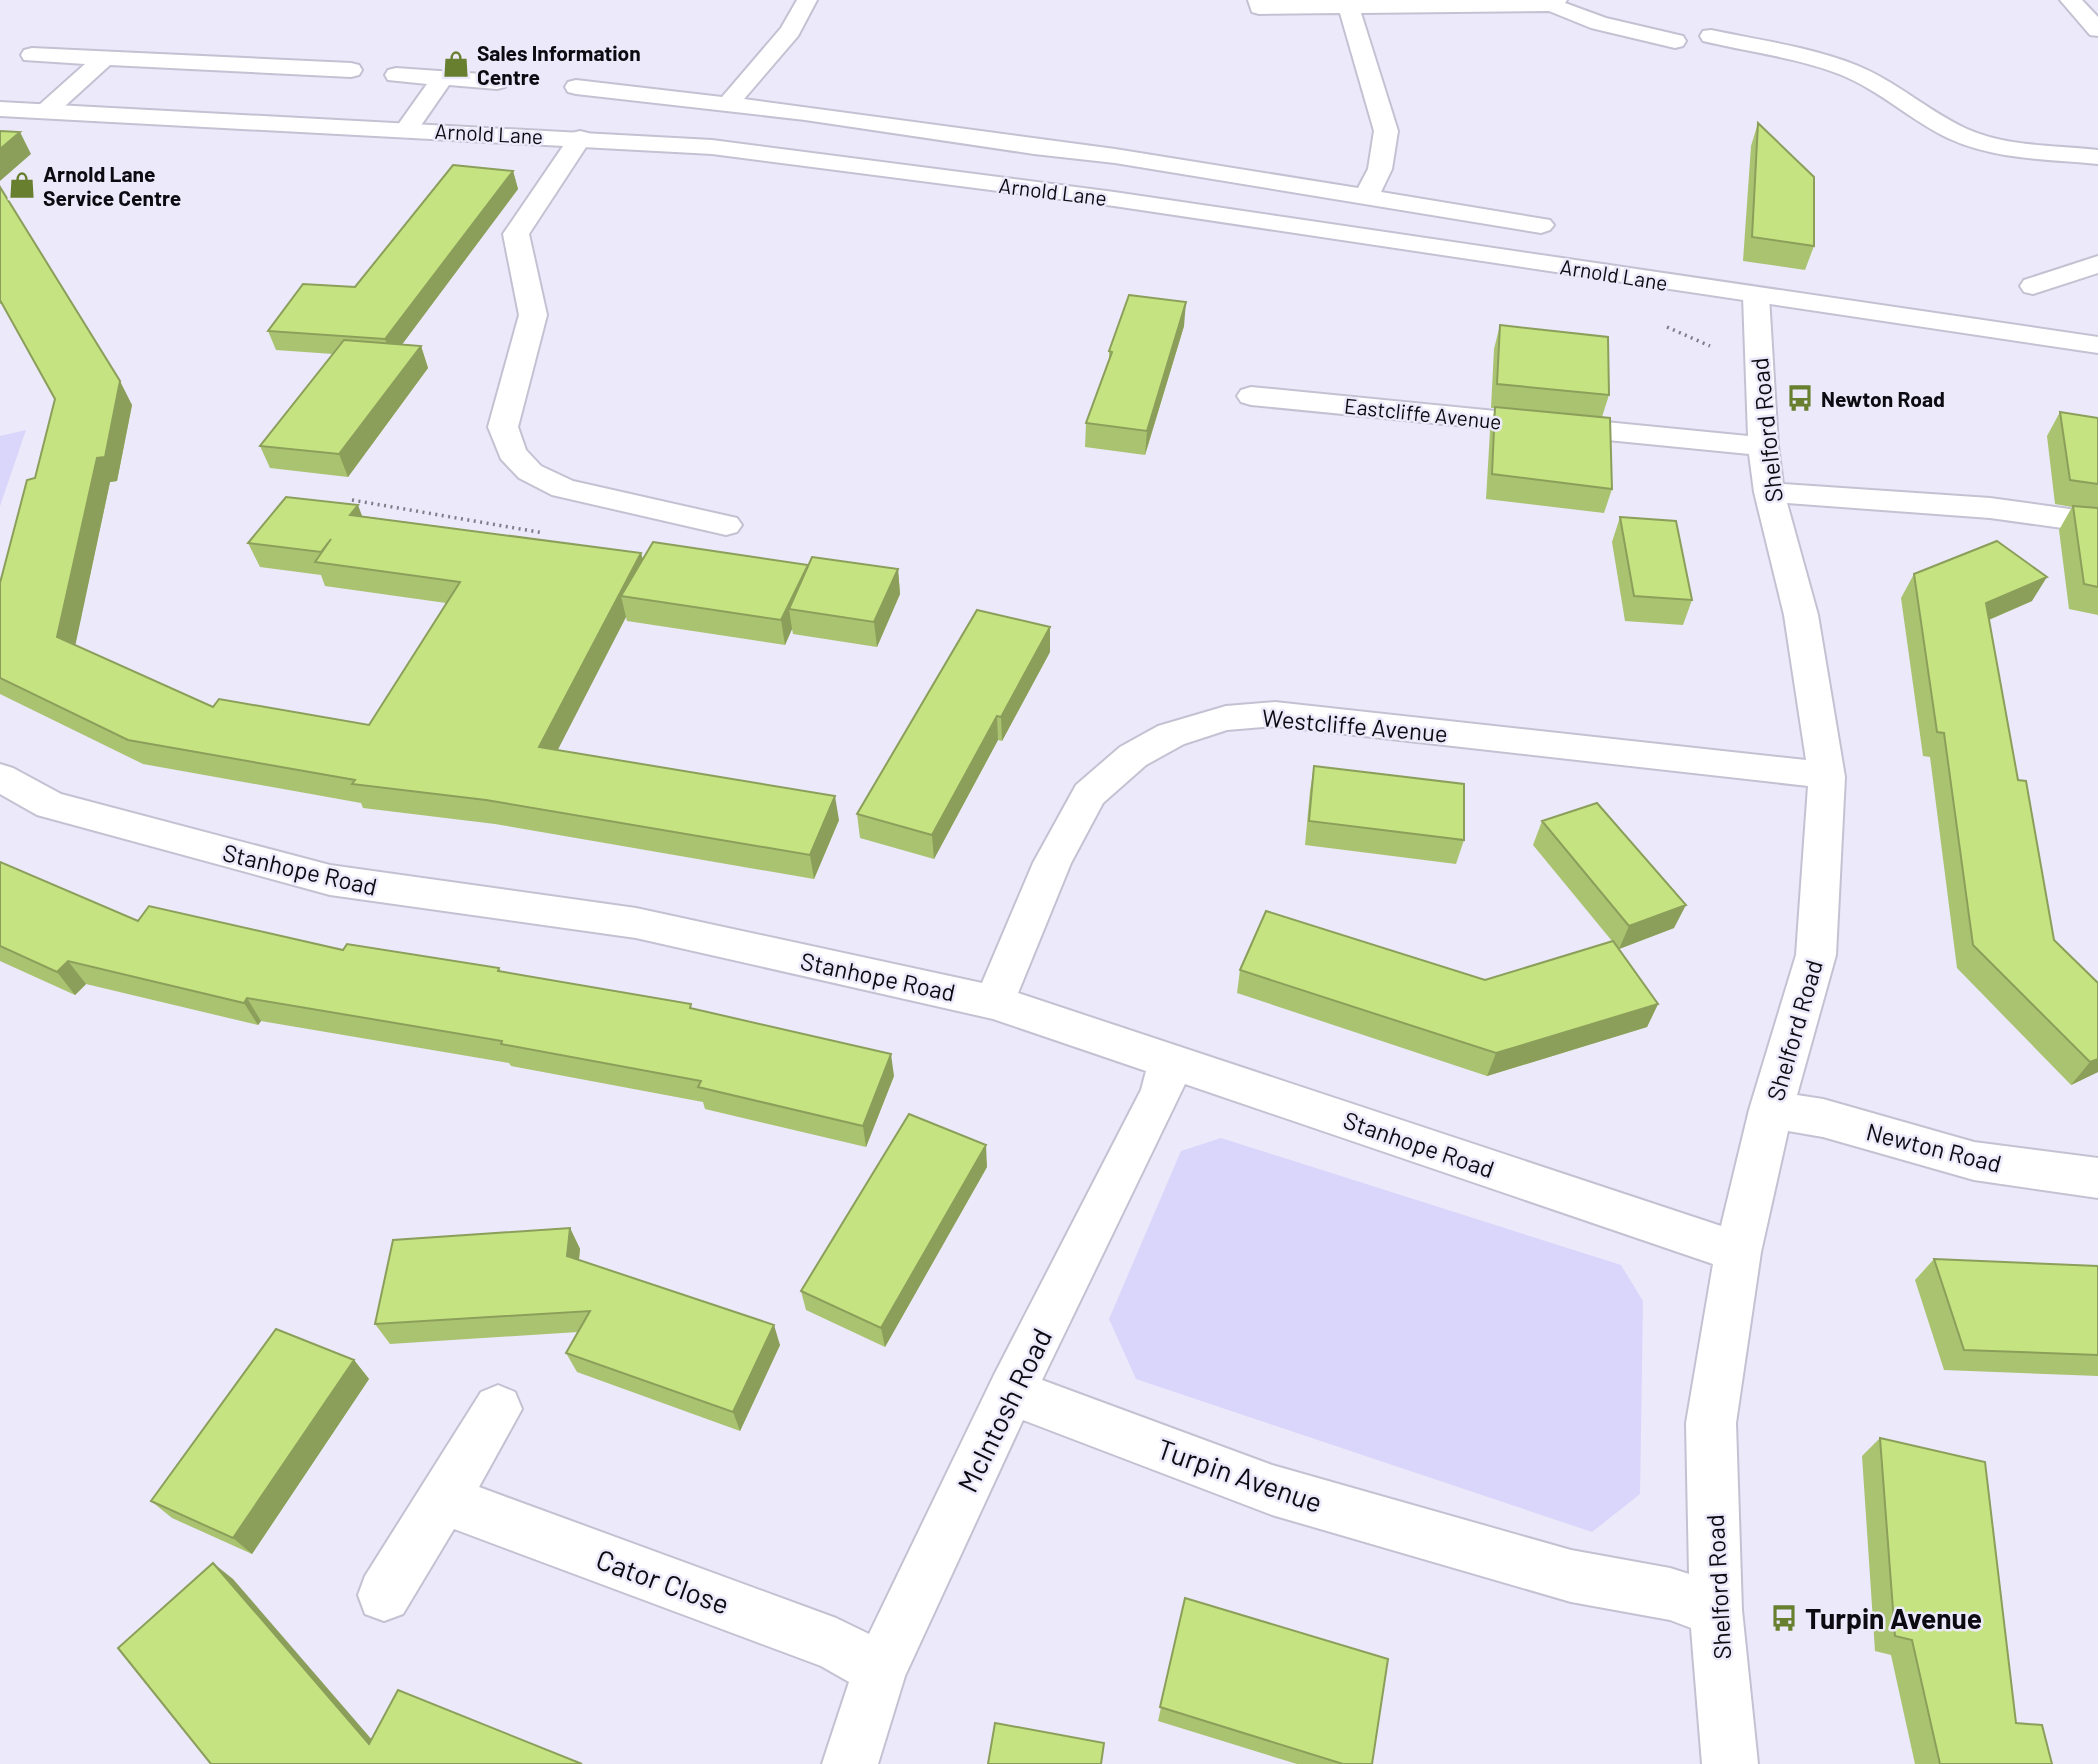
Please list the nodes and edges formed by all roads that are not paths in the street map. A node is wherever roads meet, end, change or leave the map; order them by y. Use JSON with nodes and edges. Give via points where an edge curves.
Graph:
{"nodes":[{"id":1,"x":807,"y":0,"type":"edge"},
{"id":2,"x":1258,"y":0,"type":"edge"},
{"id":3,"x":2070,"y":0,"type":"edge"},
{"id":4,"x":1554,"y":3,"type":"edge"},
{"id":5,"x":1349,"y":7,"type":"junction"},
{"id":6,"x":2098,"y":30,"type":"edge"},
{"id":7,"x":1711,"y":36,"type":"dead end"},
{"id":8,"x":1675,"y":41,"type":"dead end"},
{"id":9,"x":32,"y":55,"type":"dead end"},
{"id":10,"x":104,"y":60,"type":"junction"},
{"id":11,"x":351,"y":70,"type":"dead end"},
{"id":12,"x":396,"y":75,"type":"dead end"},
{"id":13,"x":442,"y":80,"type":"junction"},
{"id":14,"x":497,"y":82,"type":"dead end"},
{"id":15,"x":576,"y":87,"type":"dead end"},
{"id":16,"x":728,"y":104,"type":"junction"},
{"id":17,"x":0,"y":109,"type":"edge"},
{"id":18,"x":46,"y":111,"type":"junction"},
{"id":19,"x":407,"y":129,"type":"junction"},
{"id":20,"x":580,"y":138,"type":"junction"},
{"id":21,"x":2098,"y":157,"type":"edge"},
{"id":22,"x":1366,"y":195,"type":"junction"},
{"id":23,"x":1541,"y":225,"type":"dead end"},
{"id":24,"x":2098,"y":264,"type":"edge"},
{"id":25,"x":2032,"y":286,"type":"dead end"},
{"id":26,"x":1756,"y":296,"type":"junction"},
{"id":27,"x":2098,"y":345,"type":"edge"},
{"id":28,"x":1256,"y":367,"type":"dead end"},
{"id":29,"x":1763,"y":446,"type":"junction"},
{"id":30,"x":1769,"y":492,"type":"junction"},
{"id":31,"x":2098,"y":523,"type":"edge"},
{"id":32,"x":726,"y":525,"type":"dead end"},
{"id":33,"x":0,"y":777,"type":"edge"},
{"id":34,"x":1827,"y":777,"type":"junction"},
{"id":35,"x":994,"y":1002,"type":"junction"},
{"id":36,"x":1169,"y":1061,"type":"junction"},
{"id":37,"x":1771,"y":1110,"type":"junction"},
{"id":38,"x":2098,"y":1178,"type":"edge"},
{"id":39,"x":1738,"y":1252,"type":"junction"},
{"id":40,"x":1011,"y":1392,"type":"junction"},
{"id":41,"x":498,"y":1409,"type":"dead end"},
{"id":42,"x":442,"y":1499,"type":"junction"},
{"id":43,"x":384,"y":1595,"type":"dead end"},
{"id":44,"x":1716,"y":1610,"type":"junction"},
{"id":45,"x":880,"y":1670,"type":"junction"},
{"id":46,"x":850,"y":1764,"type":"edge"},
{"id":47,"x":1730,"y":1764,"type":"edge"}],
"edges":[{"from":1,"to":16,"type":"street","via":[[790,31]]},
{"from":2,"to":5,"type":"street","via":[[1259,8]]},
{"from":3,"to":6,"type":"street"},
{"from":4,"to":5,"type":"street"},
{"from":4,"to":8,"type":"street","via":[[1599,23]]},
{"from":5,"to":22,"type":"street","via":[[1386,131],[1380,169]]},
{"from":7,"to":21,"type":"street","via":[[1829,64],[1866,78],[1972,139]]},
{"from":9,"to":10,"type":"street"},
{"from":10,"to":11,"type":"street"},
{"from":10,"to":18,"type":"street"},
{"from":12,"to":13,"type":"street"},
{"from":13,"to":14,"type":"street"},
{"from":13,"to":19,"type":"street"},
{"from":15,"to":16,"type":"street"},
{"from":16,"to":22,"type":"street"},
{"from":17,"to":18,"type":"street","name":"Arnold Lane"},
{"from":18,"to":19,"type":"street","name":"Arnold Lane"},
{"from":19,"to":20,"type":"street","name":"Arnold Lane"},
{"from":20,"to":26,"type":"street","name":"Arnold Lane","via":[[712,147],[1114,199]]},
{"from":20,"to":32,"type":"street","via":[[516,234],[533,315],[503,427],[512,453],[530,472],[563,488]]},
{"from":22,"to":23,"type":"street"},
{"from":24,"to":25,"type":"street"},
{"from":26,"to":27,"type":"street","name":"Arnold Lane"},
{"from":26,"to":29,"type":"street","name":"Shelford Road"},
{"from":28,"to":29,"type":"street","name":"Eastcliffe Avenue","via":[[1249,408]]},
{"from":29,"to":30,"type":"street","name":"Shelford Road"},
{"from":30,"to":31,"type":"street","via":[[1990,508]]},
{"from":30,"to":34,"type":"street","name":"Shelford Road","via":[[1801,615]]},
{"from":33,"to":35,"type":"street","name":"Stanhope Road","via":[[50,805],[330,880],[636,923]]},
{"from":34,"to":35,"type":"street","name":"Westcliffe Avenue","via":[[1275,714],[1226,718],[1171,735],[1133,756],[1089,794],[1052,863]]},
{"from":34,"to":37,"type":"street","name":"Shelford Road","via":[[1816,955]]},
{"from":35,"to":36,"type":"street","name":"Stanhope Road"},
{"from":36,"to":39,"type":"street","name":"Stanhope Road"},
{"from":36,"to":40,"type":"street","name":"McIntosh Road","via":[[1162,1091]]},
{"from":37,"to":38,"type":"street","name":"Newton Road","via":[[1823,1118],[1974,1161]]},
{"from":37,"to":39,"type":"street","name":"Shelford Road"},
{"from":39,"to":44,"type":"street","name":"Shelford Road","via":[[1712,1423]]},
{"from":40,"to":44,"type":"street","name":"Turpin Avenue","via":[[1282,1493],[1571,1576],[1670,1594]]},
{"from":40,"to":45,"type":"street","name":"McIntosh Road"},
{"from":41,"to":42,"type":"street"},
{"from":42,"to":43,"type":"street"},
{"from":42,"to":45,"type":"street","name":"Cator Close","via":[[836,1645]]},
{"from":44,"to":47,"type":"street","name":"Shelford Road"},
{"from":45,"to":46,"type":"street","name":"McIntosh Road"}]}
